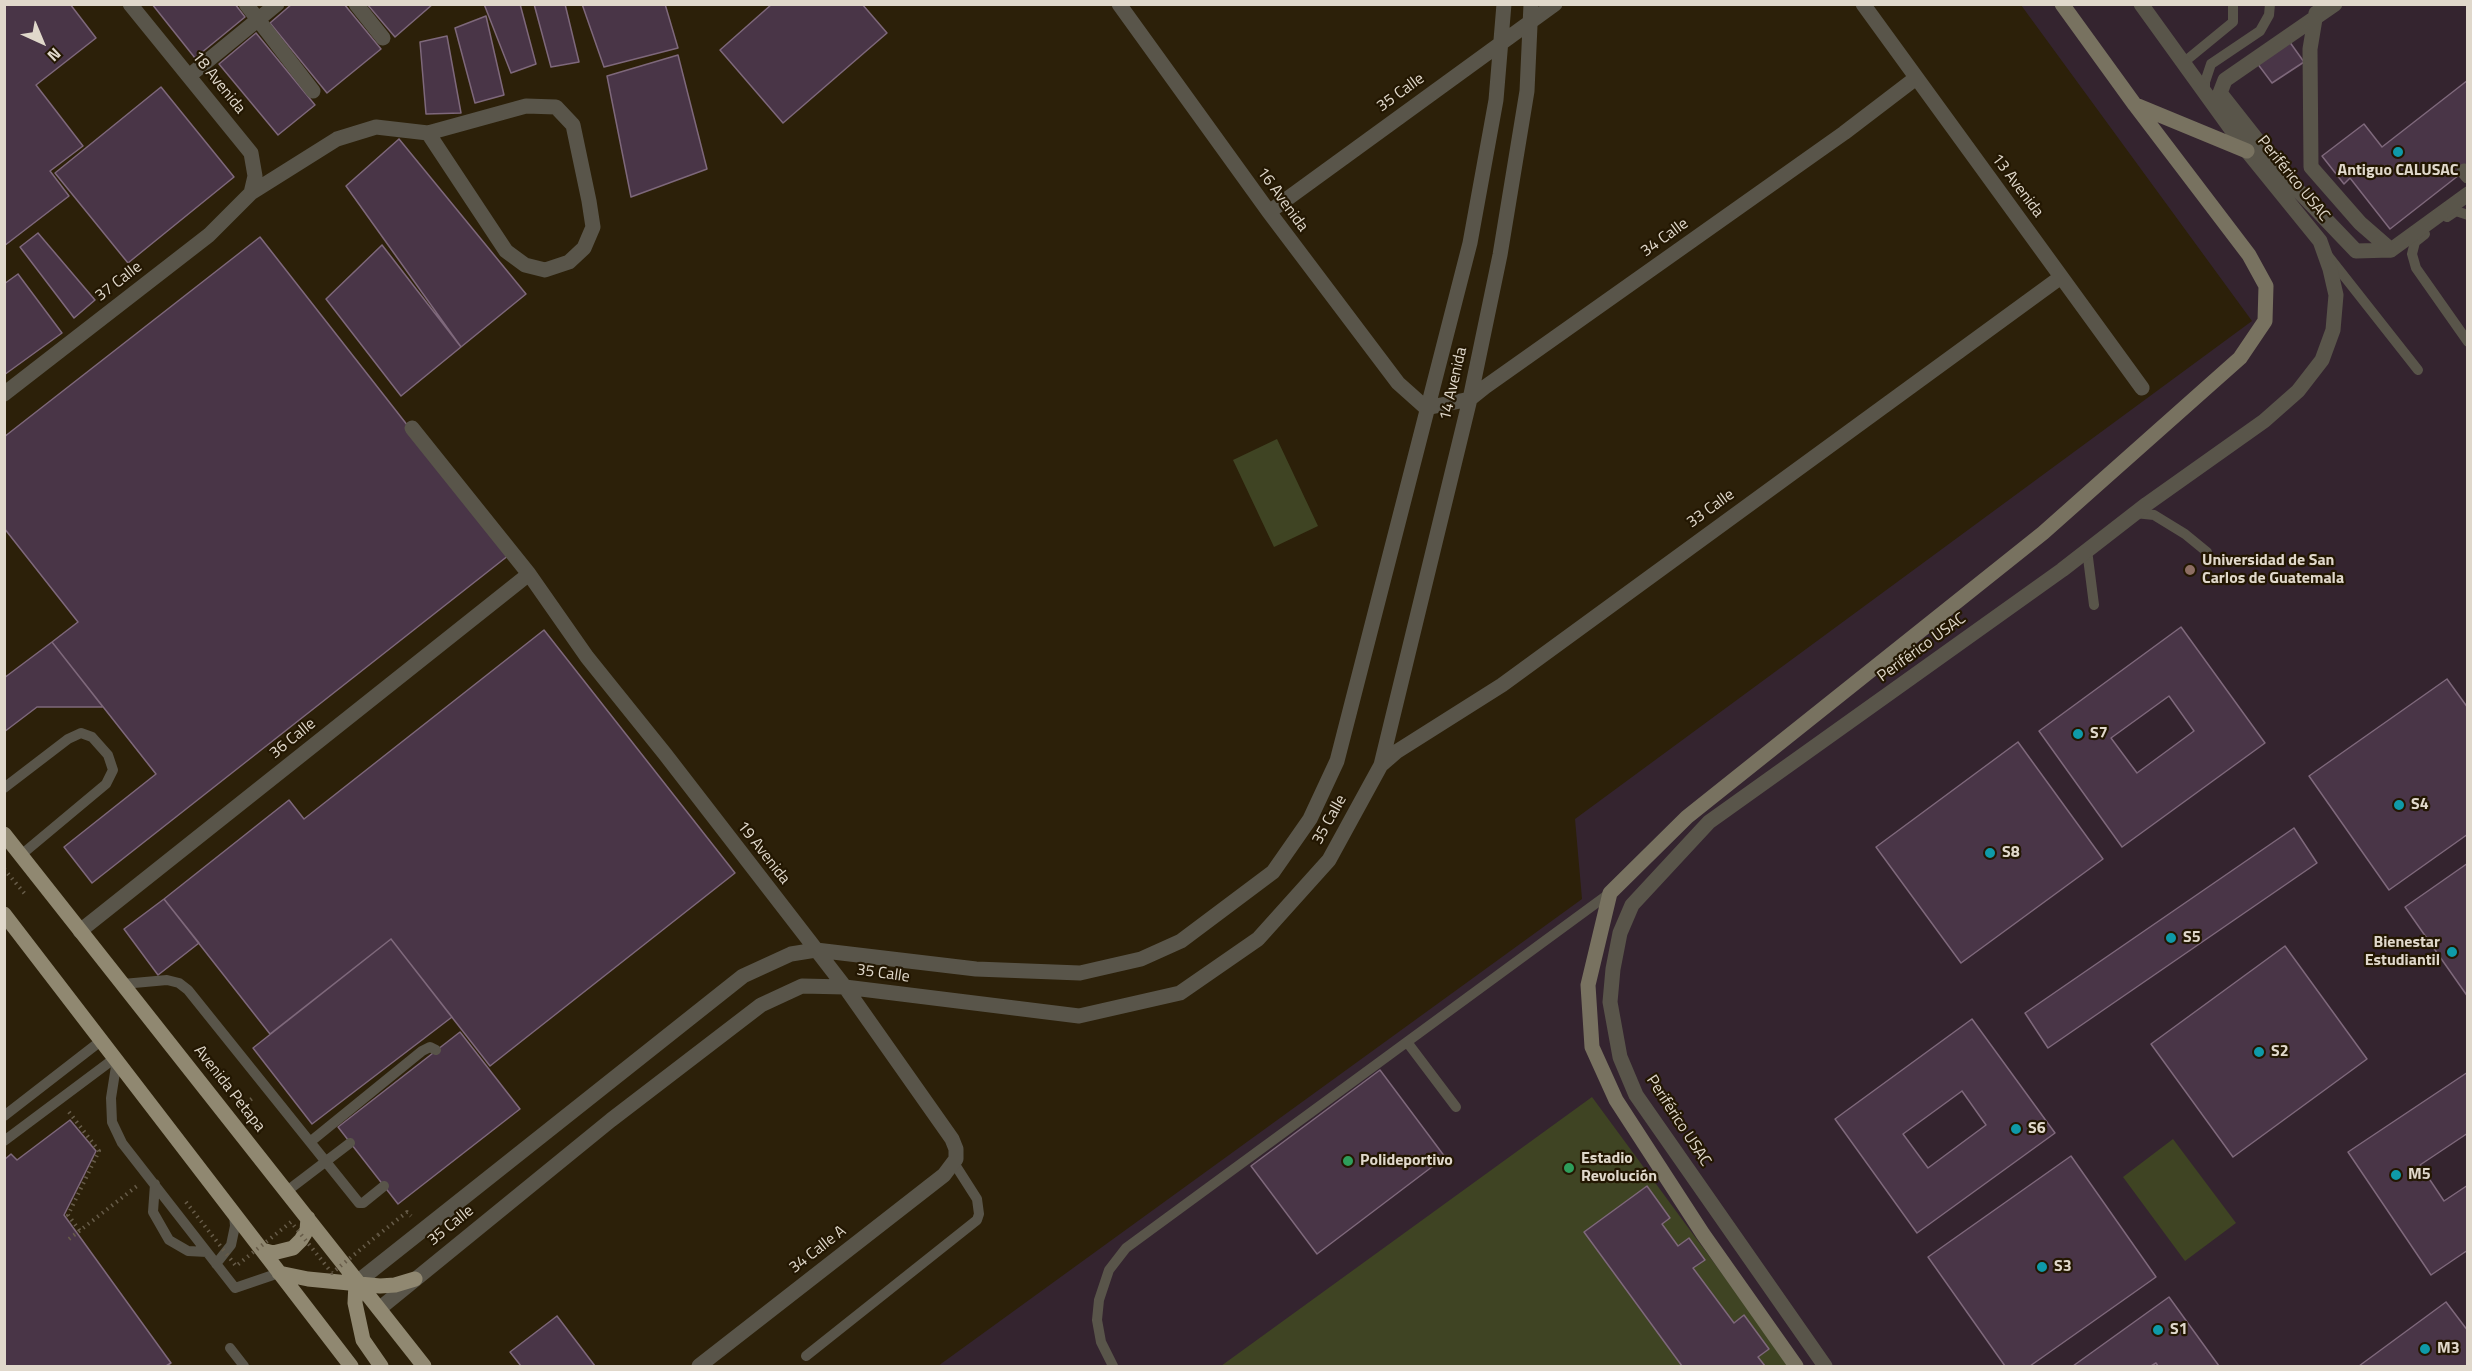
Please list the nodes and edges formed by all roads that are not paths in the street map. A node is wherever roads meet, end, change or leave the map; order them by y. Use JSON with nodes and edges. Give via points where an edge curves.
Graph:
{"nodes":[{"id":1,"x":130,"y":4,"type":"edge"},
{"id":2,"x":246,"y":4,"type":"edge"},
{"id":3,"x":277,"y":4,"type":"edge"},
{"id":4,"x":356,"y":4,"type":"edge"},
{"id":5,"x":1119,"y":4,"type":"edge"},
{"id":6,"x":1504,"y":4,"type":"edge"},
{"id":7,"x":1531,"y":4,"type":"edge"},
{"id":8,"x":1554,"y":4,"type":"edge"},
{"id":9,"x":1863,"y":4,"type":"edge"},
{"id":10,"x":2062,"y":4,"type":"edge"},
{"id":11,"x":2141,"y":4,"type":"edge"},
{"id":12,"x":2233,"y":4,"type":"edge"},
{"id":13,"x":2270,"y":4,"type":"edge"},
{"id":14,"x":2335,"y":4,"type":"edge"},
{"id":15,"x":2316,"y":12,"type":"edge"},
{"id":16,"x":258,"y":20,"type":"junction"},
{"id":17,"x":1532,"y":21,"type":"junction"},
{"id":18,"x":383,"y":38,"type":"dead end"},
{"id":19,"x":1502,"y":45,"type":"junction"},
{"id":20,"x":2183,"y":63,"type":"junction"},
{"id":21,"x":189,"y":76,"type":"junction"},
{"id":22,"x":1916,"y":78,"type":"junction"},
{"id":23,"x":313,"y":91,"type":"dead end"},
{"id":24,"x":2205,"y":93,"type":"junction"},
{"id":25,"x":2135,"y":105,"type":"junction"},
{"id":26,"x":428,"y":133,"type":"junction"},
{"id":27,"x":2247,"y":152,"type":"junction"},
{"id":28,"x":251,"y":193,"type":"junction"},
{"id":29,"x":2468,"y":194,"type":"edge"},
{"id":30,"x":1269,"y":212,"type":"junction"},
{"id":31,"x":2468,"y":215,"type":"edge"},
{"id":32,"x":2323,"y":250,"type":"junction"},
{"id":33,"x":2391,"y":250,"type":"junction"},
{"id":34,"x":2061,"y":277,"type":"junction"},
{"id":35,"x":2468,"y":342,"type":"edge"},
{"id":36,"x":2418,"y":370,"type":"dead end"},
{"id":37,"x":2142,"y":388,"type":"dead end"},
{"id":38,"x":4,"y":394,"type":"edge"},
{"id":39,"x":1470,"y":399,"type":"junction"},
{"id":40,"x":1426,"y":408,"type":"junction"},
{"id":41,"x":412,"y":428,"type":"dead end"},
{"id":42,"x":2135,"y":513,"type":"junction"},
{"id":43,"x":2087,"y":550,"type":"junction"},
{"id":44,"x":2207,"y":552,"type":"dead end"},
{"id":45,"x":529,"y":574,"type":"junction"},
{"id":46,"x":2094,"y":605,"type":"dead end"},
{"id":47,"x":1337,"y":761,"type":"joint"},
{"id":48,"x":1381,"y":765,"type":"junction"},
{"id":49,"x":4,"y":788,"type":"edge"},
{"id":50,"x":4,"y":834,"type":"edge"},
{"id":51,"x":21,"y":855,"type":"junction"},
{"id":52,"x":1610,"y":893,"type":"junction"},
{"id":53,"x":4,"y":914,"type":"edge"},
{"id":54,"x":80,"y":931,"type":"junction"},
{"id":55,"x":816,"y":950,"type":"junction"},
{"id":56,"x":123,"y":984,"type":"junction"},
{"id":57,"x":844,"y":987,"type":"junction"},
{"id":58,"x":102,"y":1040,"type":"junction"},
{"id":59,"x":1407,"y":1042,"type":"junction"},
{"id":60,"x":436,"y":1050,"type":"dead end"},
{"id":61,"x":116,"y":1059,"type":"junction"},
{"id":62,"x":1456,"y":1107,"type":"dead end"},
{"id":63,"x":4,"y":1116,"type":"edge"},
{"id":64,"x":4,"y":1142,"type":"edge"},
{"id":65,"x":310,"y":1142,"type":"junction"},
{"id":66,"x":350,"y":1143,"type":"dead end"},
{"id":67,"x":325,"y":1161,"type":"junction"},
{"id":68,"x":955,"y":1161,"type":"junction"},
{"id":69,"x":152,"y":1180,"type":"junction"},
{"id":70,"x":384,"y":1186,"type":"dead end"},
{"id":71,"x":287,"y":1191,"type":"junction"},
{"id":72,"x":233,"y":1212,"type":"junction"},
{"id":73,"x":308,"y":1218,"type":"junction"},
{"id":74,"x":262,"y":1250,"type":"junction"},
{"id":75,"x":207,"y":1252,"type":"junction"},
{"id":76,"x":216,"y":1264,"type":"junction"},
{"id":77,"x":279,"y":1273,"type":"junction"},
{"id":78,"x":415,"y":1279,"type":"junction"},
{"id":79,"x":356,"y":1283,"type":"junction"},
{"id":80,"x":379,"y":1309,"type":"junction"},
{"id":81,"x":230,"y":1348,"type":"dead end"},
{"id":82,"x":806,"y":1356,"type":"dead end"},
{"id":83,"x":244,"y":1366,"type":"edge"},
{"id":84,"x":351,"y":1366,"type":"edge"},
{"id":85,"x":381,"y":1366,"type":"edge"},
{"id":86,"x":424,"y":1366,"type":"edge"},
{"id":87,"x":699,"y":1366,"type":"edge"},
{"id":88,"x":1113,"y":1366,"type":"edge"},
{"id":89,"x":1796,"y":1366,"type":"edge"},
{"id":90,"x":1825,"y":1366,"type":"edge"}],
"edges":[{"from":1,"to":21,"type":"street","name":"18 Avenida"},
{"from":2,"to":16,"type":"street"},
{"from":3,"to":16,"type":"street"},
{"from":4,"to":18,"type":"street"},
{"from":5,"to":30,"type":"street","name":"16 Avenida"},
{"from":6,"to":19,"type":"street","name":"14 Avenida"},
{"from":7,"to":17,"type":"street","name":"14 Avenida"},
{"from":8,"to":17,"type":"street","name":"35 Calle"},
{"from":9,"to":22,"type":"street","name":"13 Avenida"},
{"from":10,"to":25,"type":"street","name":"Periférico USAC"},
{"from":11,"to":20,"type":"street","name":"Periférico USAC"},
{"from":12,"to":20,"type":"lane","via":[[2233,22]]},
{"from":13,"to":24,"type":"lane","via":[[2270,15],[2260,31],[2211,64]]},
{"from":14,"to":15,"type":"street"},
{"from":15,"to":33,"type":"street","via":[[2310,49],[2311,167],[2360,223]]},
{"from":15,"to":33,"type":"street","via":[[2225,80],[2220,93],[2291,183],[2356,251]]},
{"from":16,"to":21,"type":"street"},
{"from":16,"to":23,"type":"street"},
{"from":17,"to":19,"type":"street","name":"35 Calle"},
{"from":17,"to":39,"type":"street","name":"14 Avenida","via":[[1527,91],[1500,255]]},
{"from":19,"to":30,"type":"street","name":"35 Calle"},
{"from":19,"to":40,"type":"street","name":"14 Avenida","via":[[1470,243]]},
{"from":20,"to":24,"type":"street","name":"Periférico USAC"},
{"from":21,"to":28,"type":"street","name":"18 Avenida","via":[[251,153],[255,176]]},
{"from":22,"to":34,"type":"street","name":"13 Avenida"},
{"from":22,"to":39,"type":"street","name":"34 Calle"},
{"from":24,"to":27,"type":"street","name":"Periférico USAC"},
{"from":25,"to":27,"type":"street"},
{"from":25,"to":52,"type":"street","name":"Periférico USAC","via":[[2249,255],[2262,278],[2266,286],[2265,321],[2257,335],[2240,358],[2043,533],[1687,817]]},
{"from":26,"to":26,"type":"street","via":[[526,106],[555,107],[573,125],[589,201],[593,227],[584,248],[569,262],[545,270],[525,265],[506,250]]},
{"from":26,"to":28,"type":"street","name":"37 Calle","via":[[376,127],[337,140]]},
{"from":27,"to":32,"type":"street","name":"Periférico USAC","via":[[2320,241]]},
{"from":28,"to":38,"type":"street","name":"37 Calle","via":[[209,235]]},
{"from":29,"to":33,"type":"street"},
{"from":30,"to":40,"type":"street","name":"16 Avenida","via":[[1398,383]]},
{"from":31,"to":35,"type":"lane","via":[[2456,211],[2415,242],[2412,254],[2416,268]]},
{"from":32,"to":36,"type":"lane"},
{"from":32,"to":42,"type":"street","name":"Periférico USAC","via":[[2336,295],[2333,330],[2322,360],[2298,391],[2264,421]]},
{"from":34,"to":37,"type":"street","name":"13 Avenida"},
{"from":34,"to":48,"type":"street","name":"33 Calle","via":[[1502,685]]},
{"from":39,"to":40,"type":"street","name":"34 Calle"},
{"from":39,"to":48,"type":"street","name":"14 Avenida"},
{"from":40,"to":47,"type":"street","name":"14 Avenida"},
{"from":41,"to":45,"type":"street","name":"19 Avenida"},
{"from":42,"to":43,"type":"street","name":"Periférico USAC"},
{"from":42,"to":44,"type":"lane","via":[[2154,515]]},
{"from":43,"to":46,"type":"lane"},
{"from":43,"to":90,"type":"street","name":"Periférico USAC","via":[[1709,822],[1632,905],[1620,933],[1610,1002],[1620,1057],[1636,1095]]},
{"from":45,"to":54,"type":"street","name":"36 Calle"},
{"from":45,"to":55,"type":"street","name":"19 Avenida","via":[[587,657]]},
{"from":47,"to":55,"type":"street","name":"35 Calle","via":[[1310,819],[1273,872],[1181,941],[1141,959],[1080,973],[976,969]]},
{"from":48,"to":57,"type":"street","name":"35 Calle","via":[[1329,860],[1258,939],[1180,993],[1079,1016]]},
{"from":49,"to":51,"type":"lane","via":[[81,733],[92,737],[108,755],[113,770],[106,784]]},
{"from":50,"to":51,"type":"main road","name":"Avenida Petapa"},
{"from":51,"to":54,"type":"main road","name":"Avenida Petapa"},
{"from":52,"to":59,"type":"lane"},
{"from":52,"to":89,"type":"street","via":[[1588,985],[1592,1047],[1616,1100],[1703,1234]]},
{"from":53,"to":58,"type":"main road"},
{"from":54,"to":56,"type":"main road","name":"Avenida Petapa"},
{"from":55,"to":57,"type":"street","name":"19 Avenida"},
{"from":55,"to":79,"type":"street","name":"35 Calle","via":[[791,954],[743,976]]},
{"from":56,"to":65,"type":"lane","via":[[167,980],[188,990]]},
{"from":56,"to":71,"type":"main road","name":"Avenida Petapa"},
{"from":57,"to":68,"type":"street","name":"19 Avenida","via":[[952,1139]]},
{"from":57,"to":78,"type":"street","name":"35 Calle","via":[[802,986],[761,1005]]},
{"from":58,"to":61,"type":"main road"},
{"from":58,"to":63,"type":"lane"},
{"from":59,"to":62,"type":"lane"},
{"from":59,"to":88,"type":"lane","via":[[1117,1257],[1099,1300],[1097,1320],[1101,1342]]},
{"from":60,"to":65,"type":"lane","via":[[430,1047],[423,1051]]},
{"from":61,"to":64,"type":"lane"},
{"from":61,"to":69,"type":"lane","via":[[112,1122],[122,1143]]},
{"from":61,"to":72,"type":"main road"},
{"from":65,"to":67,"type":"lane"},
{"from":66,"to":67,"type":"lane"},
{"from":67,"to":70,"type":"lane","via":[[360,1204]]},
{"from":67,"to":71,"type":"lane"},
{"from":68,"to":82,"type":"lane","via":[[976,1199],[977,1220]]},
{"from":68,"to":87,"type":"street","name":"34 Calle A","via":[[944,1175]]},
{"from":69,"to":75,"type":"lane"},
{"from":69,"to":75,"type":"lane","via":[[153,1212],[168,1240],[188,1251]]},
{"from":71,"to":73,"type":"main road","name":"Avenida Petapa"},
{"from":72,"to":74,"type":"main road"},
{"from":72,"to":76,"type":"lane","via":[[234,1236],[226,1254]]},
{"from":73,"to":74,"type":"main road","via":[[307,1230],[293,1248],[273,1253]]},
{"from":73,"to":79,"type":"main road","name":"Avenida Petapa"},
{"from":74,"to":77,"type":"main road"},
{"from":75,"to":76,"type":"lane"},
{"from":76,"to":77,"type":"lane","via":[[235,1288]]},
{"from":77,"to":79,"type":"main road"},
{"from":77,"to":84,"type":"main road"},
{"from":78,"to":79,"type":"main road","via":[[396,1285]]},
{"from":78,"to":80,"type":"street","name":"35 Calle"},
{"from":79,"to":80,"type":"main road","name":"Avenida Petapa"},
{"from":79,"to":85,"type":"main road","via":[[355,1303],[363,1340]]},
{"from":80,"to":86,"type":"main road","name":"Avenida Petapa"},
{"from":81,"to":83,"type":"lane"}]}
